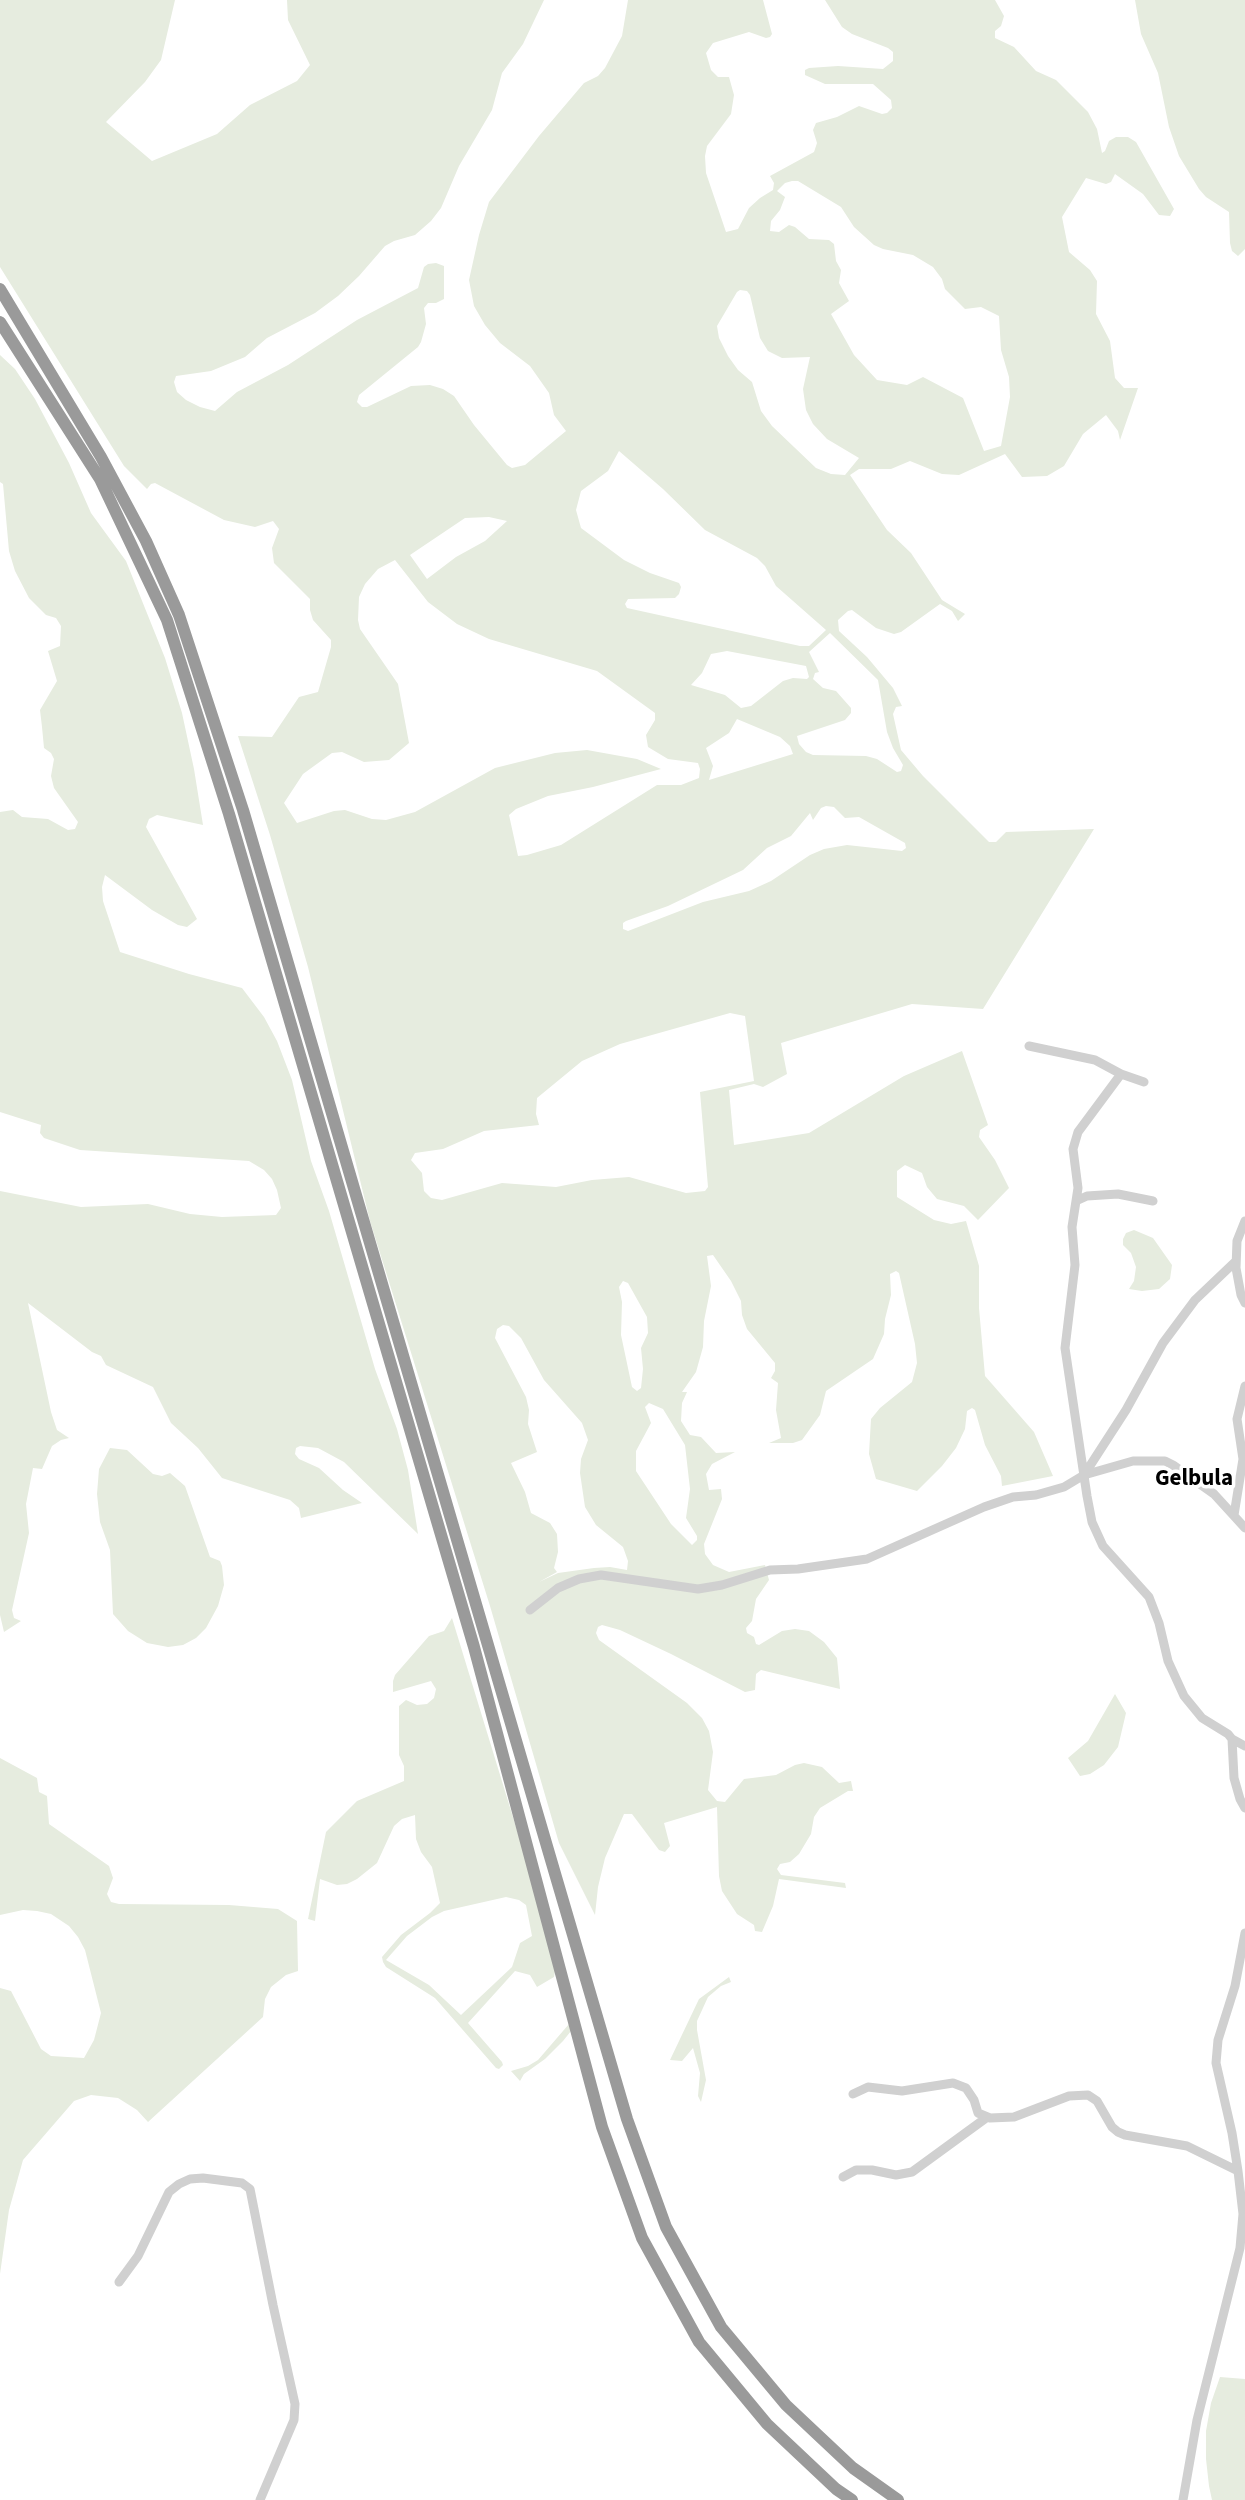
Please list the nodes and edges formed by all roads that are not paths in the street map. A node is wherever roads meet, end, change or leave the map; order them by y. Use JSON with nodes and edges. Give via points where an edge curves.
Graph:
{"nodes":[{"id":1,"x":0,"y":289,"type":"edge"},
{"id":2,"x":0,"y":323,"type":"edge"},
{"id":3,"x":1029,"y":1046,"type":"dead end"},
{"id":4,"x":1121,"y":1074,"type":"junction"},
{"id":5,"x":1144,"y":1082,"type":"dead end"},
{"id":6,"x":1076,"y":1201,"type":"junction"},
{"id":7,"x":1153,"y":1201,"type":"dead end"},
{"id":8,"x":1245,"y":1221,"type":"edge"},
{"id":9,"x":1236,"y":1261,"type":"junction"},
{"id":10,"x":1245,"y":1303,"type":"edge"},
{"id":11,"x":1245,"y":1386,"type":"edge"},
{"id":12,"x":1084,"y":1475,"type":"junction"},
{"id":13,"x":1234,"y":1514,"type":"junction"},
{"id":14,"x":1245,"y":1528,"type":"edge"},
{"id":15,"x":530,"y":1610,"type":"dead end"},
{"id":16,"x":1232,"y":1739,"type":"junction"},
{"id":17,"x":1245,"y":1746,"type":"edge"},
{"id":18,"x":1245,"y":1808,"type":"edge"},
{"id":19,"x":1245,"y":1933,"type":"edge"},
{"id":20,"x":853,"y":2094,"type":"dead end"},
{"id":21,"x":986,"y":2118,"type":"junction"},
{"id":22,"x":1238,"y":2171,"type":"junction"},
{"id":23,"x":843,"y":2178,"type":"dead end"},
{"id":24,"x":118,"y":2283,"type":"dead end"},
{"id":25,"x":260,"y":2500,"type":"edge"},
{"id":26,"x":852,"y":2500,"type":"edge"},
{"id":27,"x":898,"y":2500,"type":"edge"},
{"id":28,"x":1183,"y":2500,"type":"edge"}],
"edges":[{"from":1,"to":27,"type":"highway","via":[[101,457],[179,615],[247,823],[627,2119],[666,2227],[721,2327],[786,2406],[853,2468]]},
{"from":2,"to":26,"type":"highway","via":[[100,479],[167,620],[229,814],[474,1647],[602,2127],[642,2238],[699,2342],[767,2424]]},
{"from":3,"to":4,"type":"street","via":[[1095,1059]]},
{"from":4,"to":5,"type":"street"},
{"from":4,"to":6,"type":"street","via":[[1078,1132],[1073,1149]]},
{"from":6,"to":7,"type":"street","via":[[1118,1194]]},
{"from":6,"to":12,"type":"street","via":[[1072,1227],[1075,1265],[1065,1349]]},
{"from":8,"to":9,"type":"street"},
{"from":9,"to":10,"type":"street"},
{"from":9,"to":12,"type":"street","via":[[1195,1300],[1163,1343]]},
{"from":11,"to":13,"type":"street","via":[[1237,1419],[1242,1459]]},
{"from":12,"to":13,"type":"street","via":[[1133,1461],[1165,1461],[1214,1494]]},
{"from":12,"to":15,"type":"street","via":[[1063,1487],[985,1507],[867,1559],[770,1570],[698,1589],[601,1575],[558,1588]]},
{"from":12,"to":16,"type":"street","via":[[1103,1546],[1149,1597],[1168,1661],[1185,1696],[1202,1718]]},
{"from":13,"to":14,"type":"street"},
{"from":16,"to":17,"type":"street"},
{"from":16,"to":18,"type":"street","via":[[1234,1778]]},
{"from":19,"to":22,"type":"street","via":[[1216,2063]]},
{"from":20,"to":21,"type":"street","via":[[868,2087],[902,2091],[953,2083],[971,2094],[978,2113]]},
{"from":21,"to":22,"type":"street","via":[[1014,2118],[1069,2096],[1088,2095],[1118,2132],[1187,2146]]},
{"from":21,"to":23,"type":"street","via":[[912,2172],[896,2175],[856,2170]]},
{"from":22,"to":28,"type":"street","via":[[1243,2214],[1240,2248],[1197,2420]]},
{"from":24,"to":25,"type":"street","via":[[138,2256],[169,2192],[179,2184],[203,2178],[242,2183],[250,2189],[295,2404],[294,2420]]}]}
